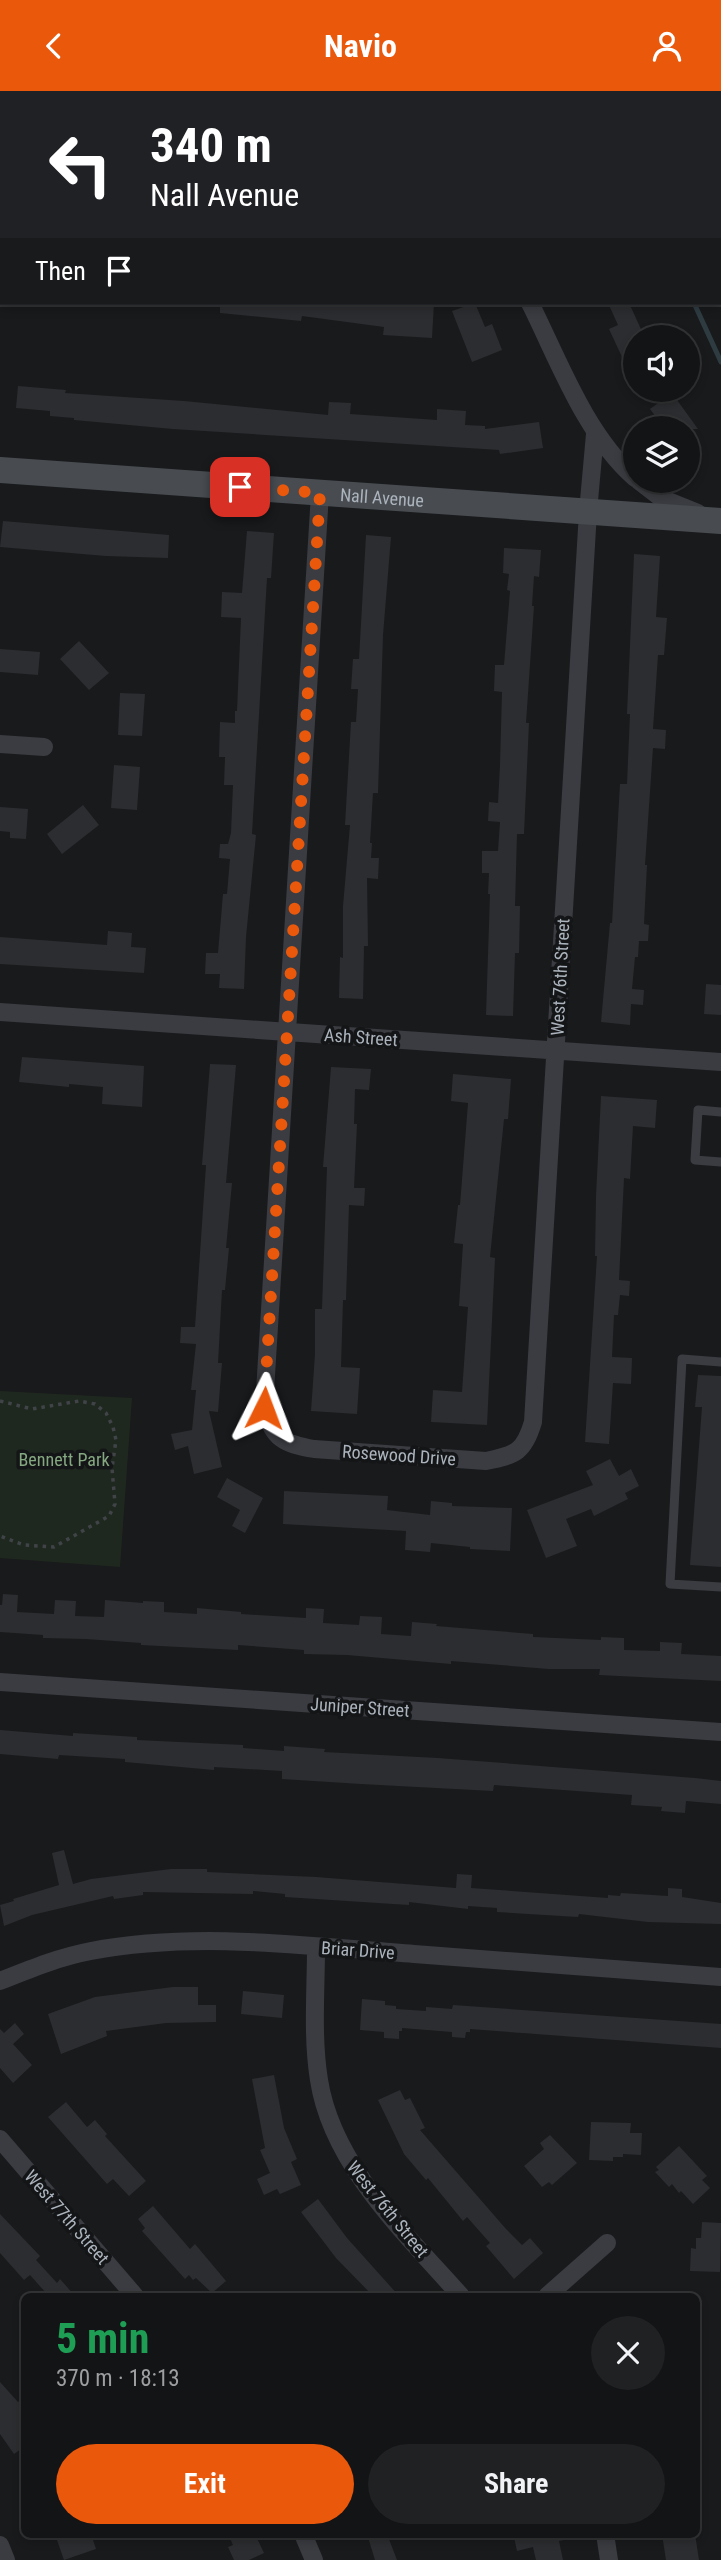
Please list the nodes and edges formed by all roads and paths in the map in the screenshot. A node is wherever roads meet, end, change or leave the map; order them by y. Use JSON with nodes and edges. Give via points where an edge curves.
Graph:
{"nodes":[{"id":1,"x":531,"y":305,"type":"edge"},
{"id":2,"x":596,"y":434,"type":"junction"},
{"id":3,"x":623,"y":466,"type":"edge"},
{"id":4,"x":0,"y":470,"type":"edge"},
{"id":5,"x":320,"y":493,"type":"junction"},
{"id":6,"x":655,"y":493,"type":"edge"},
{"id":7,"x":588,"y":512,"type":"junction"},
{"id":8,"x":721,"y":521,"type":"edge"},
{"id":9,"x":0,"y":744,"type":"edge"},
{"id":10,"x":44,"y":747,"type":"dead end"},
{"id":11,"x":0,"y":1012,"type":"edge"},
{"id":12,"x":287,"y":1031,"type":"junction"},
{"id":13,"x":555,"y":1051,"type":"junction"},
{"id":14,"x":721,"y":1062,"type":"edge"},
{"id":15,"x":721,"y":1112,"type":"edge"},
{"id":16,"x":721,"y":1161,"type":"edge"},
{"id":17,"x":721,"y":1362,"type":"edge"},
{"id":18,"x":0,"y":1401,"type":"edge"},
{"id":19,"x":527,"y":1442,"type":"joint"},
{"id":20,"x":0,"y":1536,"type":"edge"},
{"id":21,"x":721,"y":1587,"type":"edge"},
{"id":22,"x":0,"y":1682,"type":"edge"},
{"id":23,"x":721,"y":1732,"type":"edge"},
{"id":24,"x":316,"y":1947,"type":"junction"},
{"id":25,"x":721,"y":1977,"type":"edge"},
{"id":26,"x":0,"y":1980,"type":"edge"},
{"id":27,"x":0,"y":2139,"type":"edge"},
{"id":28,"x":607,"y":2243,"type":"dead end"},
{"id":29,"x":132,"y":2293,"type":"edge"},
{"id":30,"x":458,"y":2293,"type":"edge"},
{"id":31,"x":550,"y":2293,"type":"edge"},
{"id":32,"x":305,"y":2538,"type":"edge"},
{"id":33,"x":606,"y":2538,"type":"edge"},
{"id":34,"x":0,"y":2545,"type":"edge"},
{"id":35,"x":6,"y":2560,"type":"edge"},
{"id":36,"x":314,"y":2560,"type":"edge"},
{"id":37,"x":609,"y":2560,"type":"edge"}],
"edges":[{"from":1,"to":2,"type":"street"},
{"from":2,"to":3,"type":"street"},
{"from":2,"to":7,"type":"street","name":"West 76th Street"},
{"from":4,"to":5,"type":"main road","name":"Nall Avenue"},
{"from":5,"to":7,"type":"main road","name":"Nall Avenue"},
{"from":5,"to":12,"type":"street"},
{"from":6,"to":8,"type":"street"},
{"from":7,"to":8,"type":"main road","name":"Nall Avenue"},
{"from":7,"to":13,"type":"street","name":"West 76th Street"},
{"from":9,"to":10,"type":"street"},
{"from":11,"to":12,"type":"street","name":"Ash Street"},
{"from":12,"to":13,"type":"street","name":"Ash Street"},
{"from":12,"to":19,"type":"street","name":"Rosewood Drive","via":[[264,1408],[272,1430],[286,1444],[314,1449],[486,1461],[513,1455]]},
{"from":13,"to":14,"type":"street","name":"Ash Street"},
{"from":13,"to":19,"type":"street","name":"West 76th Street","via":[[533,1422]]},
{"from":15,"to":16,"type":"lane","via":[[698,1110],[695,1160]]},
{"from":17,"to":21,"type":"lane","via":[[682,1359],[670,1584]]},
{"from":18,"to":20,"type":"path","via":[[32,1409],[79,1401],[101,1407],[116,1440],[112,1476],[116,1496],[109,1516],[59,1546],[24,1545]]},
{"from":22,"to":23,"type":"street","name":"Juniper Street"},
{"from":24,"to":25,"type":"street","name":"Briar Drive"},
{"from":24,"to":26,"type":"street","name":"Briar Drive","via":[[141,1943],[89,1951]]},
{"from":24,"to":30,"type":"street","name":"West 76th Street","via":[[316,2056],[331,2127],[360,2178]]},
{"from":27,"to":29,"type":"street","name":"West 77th Street"},
{"from":28,"to":31,"type":"street"},
{"from":32,"to":36,"type":"street"},
{"from":33,"to":37,"type":"street"},
{"from":34,"to":35,"type":"street"}]}
